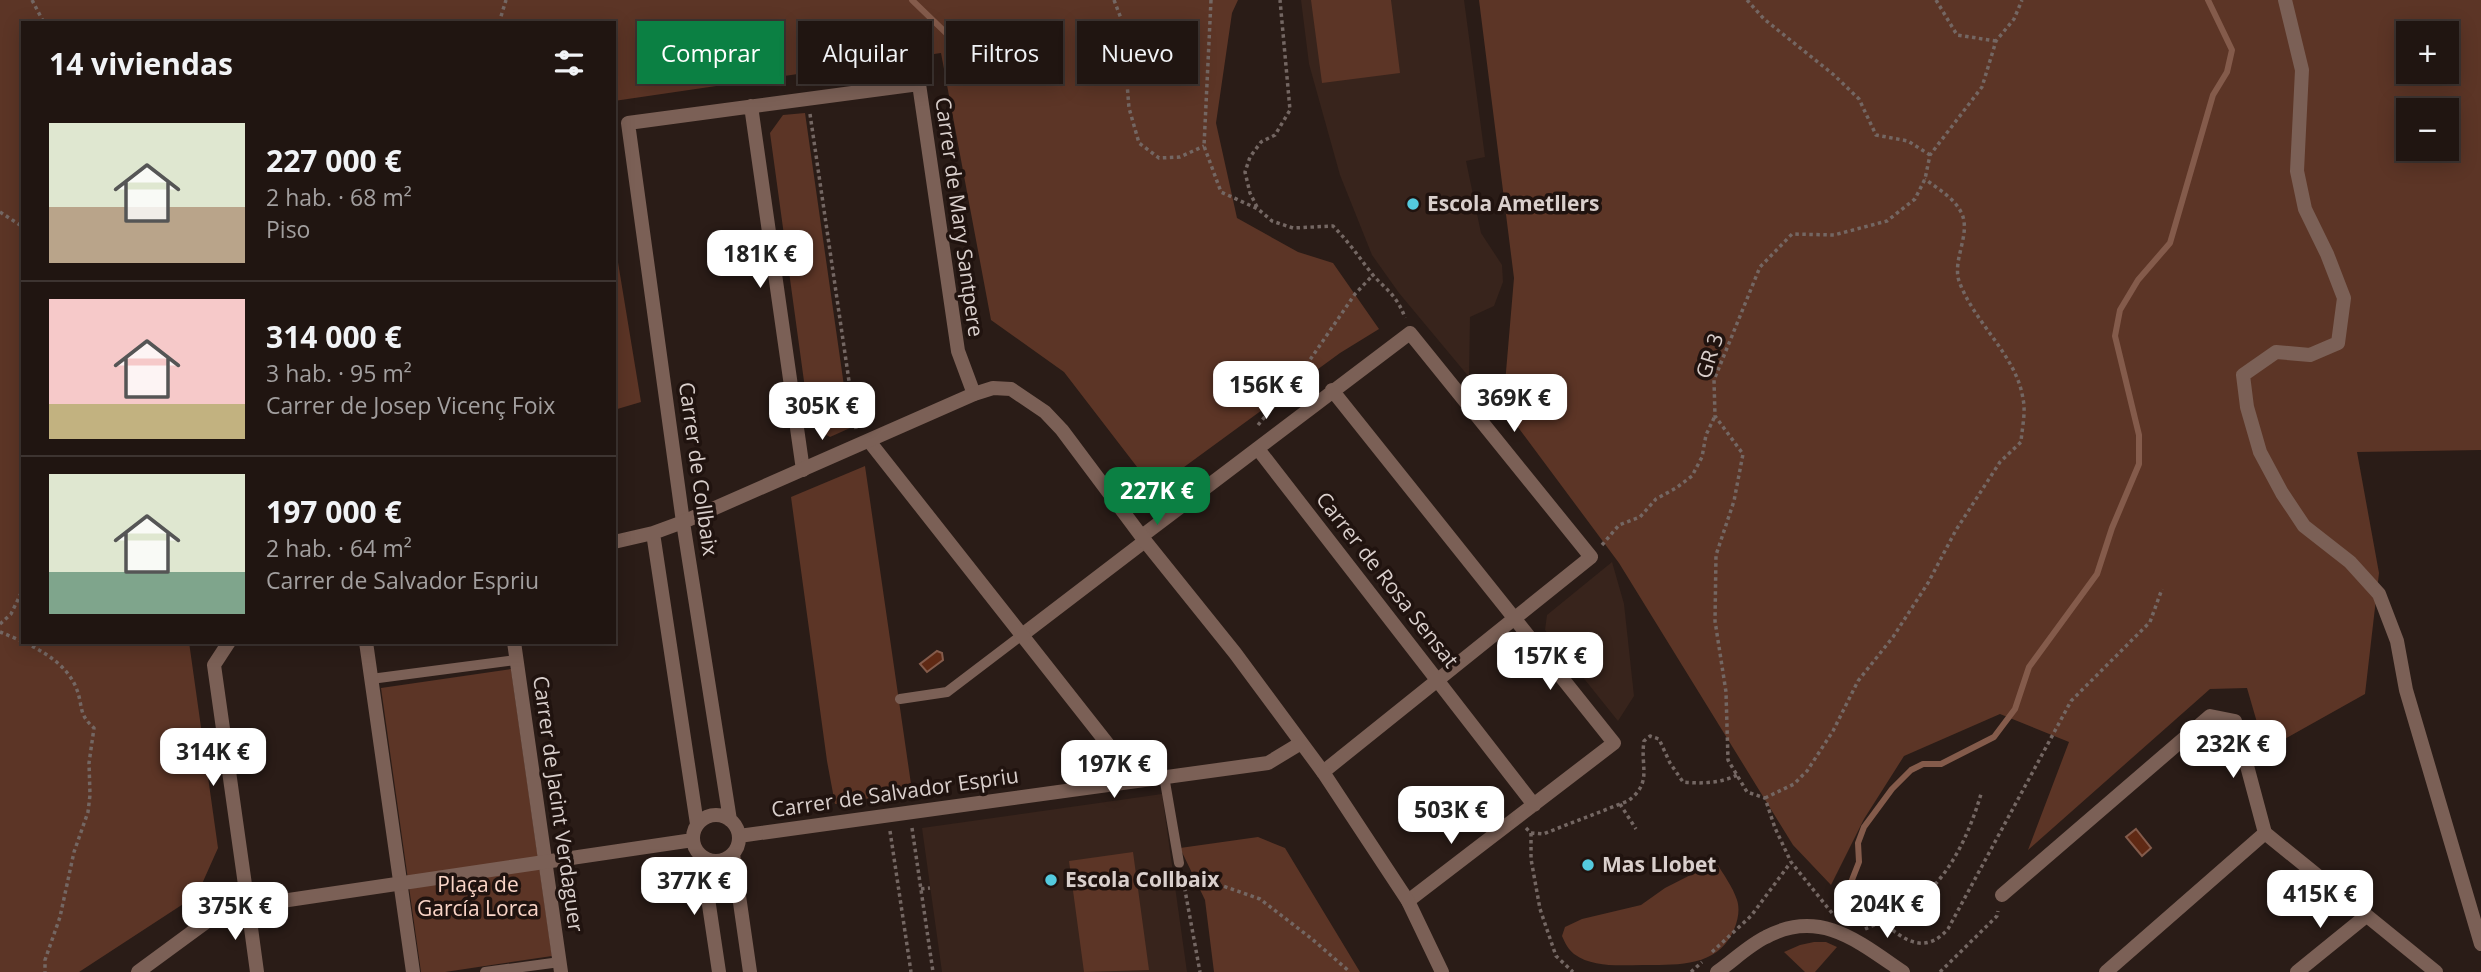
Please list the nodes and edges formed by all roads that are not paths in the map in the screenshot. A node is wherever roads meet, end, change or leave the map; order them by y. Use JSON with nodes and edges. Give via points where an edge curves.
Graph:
{"nodes":[{"id":1,"x":2285,"y":0,"type":"edge"},
{"id":2,"x":751,"y":106,"type":"junction"},
{"id":3,"x":628,"y":123,"type":"joint"},
{"id":4,"x":1332,"y":390,"type":"junction"},
{"id":5,"x":974,"y":394,"type":"junction"},
{"id":6,"x":863,"y":443,"type":"junction"},
{"id":7,"x":1258,"y":449,"type":"junction"},
{"id":8,"x":803,"y":470,"type":"junction"},
{"id":9,"x":683,"y":522,"type":"junction"},
{"id":10,"x":653,"y":533,"type":"junction"},
{"id":11,"x":1143,"y":538,"type":"junction"},
{"id":12,"x":616,"y":542,"type":"edge"},
{"id":13,"x":1513,"y":619,"type":"junction"},
{"id":14,"x":1023,"y":635,"type":"junction"},
{"id":15,"x":228,"y":644,"type":"edge"},
{"id":16,"x":366,"y":644,"type":"edge"},
{"id":17,"x":514,"y":644,"type":"edge"},
{"id":18,"x":516,"y":660,"type":"junction"},
{"id":19,"x":371,"y":679,"type":"junction"},
{"id":20,"x":1438,"y":679,"type":"junction"},
{"id":21,"x":900,"y":699,"type":"dead end"},
{"id":22,"x":1301,"y":743,"type":"junction"},
{"id":23,"x":1323,"y":772,"type":"junction"},
{"id":24,"x":1164,"y":776,"type":"junction"},
{"id":25,"x":1136,"y":780,"type":"junction"},
{"id":26,"x":1534,"y":805,"type":"junction"},
{"id":27,"x":730,"y":820,"type":"junction"},
{"id":28,"x":697,"y":824,"type":"junction"},
{"id":29,"x":2265,"y":833,"type":"junction"},
{"id":30,"x":739,"y":836,"type":"junction"},
{"id":31,"x":693,"y":840,"type":"junction"},
{"id":32,"x":733,"y":854,"type":"junction"},
{"id":33,"x":702,"y":858,"type":"junction"},
{"id":34,"x":546,"y":861,"type":"junction"},
{"id":35,"x":1179,"y":863,"type":"road end"},
{"id":36,"x":401,"y":883,"type":"junction"},
{"id":37,"x":2001,"y":895,"type":"road end"},
{"id":38,"x":1408,"y":901,"type":"junction"},
{"id":39,"x":248,"y":906,"type":"junction"},
{"id":40,"x":2366,"y":916,"type":"junction"},
{"id":41,"x":2481,"y":944,"type":"edge"},
{"id":42,"x":561,"y":967,"type":"edge"},
{"id":43,"x":138,"y":972,"type":"edge"},
{"id":44,"x":257,"y":972,"type":"edge"},
{"id":45,"x":413,"y":972,"type":"edge"},
{"id":46,"x":485,"y":972,"type":"edge"},
{"id":47,"x":719,"y":972,"type":"edge"},
{"id":48,"x":750,"y":972,"type":"edge"},
{"id":49,"x":1442,"y":972,"type":"edge"},
{"id":50,"x":1717,"y":972,"type":"edge"},
{"id":51,"x":1903,"y":972,"type":"edge"},
{"id":52,"x":2106,"y":972,"type":"edge"},
{"id":53,"x":2297,"y":972,"type":"edge"},
{"id":54,"x":2435,"y":972,"type":"edge"}],
"edges":[{"from":1,"to":41,"type":"street","via":[[2302,70],[2297,171],[2305,209],[2344,298],[2338,342],[2310,355],[2276,352],[2243,375],[2247,407],[2260,452],[2304,526],[2350,562],[2379,594],[2398,640],[2406,690]]},
{"from":2,"to":3,"type":"street","name":"Carrer de Mary Santpere"},
{"from":2,"to":5,"type":"street","name":"Carrer de Mary Santpere","via":[[919,84],[958,351]]},
{"from":2,"to":8,"type":"street"},
{"from":3,"to":9,"type":"street","name":"Carrer de Collbaix"},
{"from":4,"to":7,"type":"street"},
{"from":4,"to":13,"type":"street"},
{"from":4,"to":13,"type":"street","via":[[1410,332],[1591,557]]},
{"from":5,"to":6,"type":"street"},
{"from":5,"to":11,"type":"street","via":[[1011,389],[1045,412]]},
{"from":6,"to":8,"type":"street"},
{"from":6,"to":14,"type":"street"},
{"from":7,"to":11,"type":"street"},
{"from":7,"to":20,"type":"street","name":"Carrer de Rosa Sensat"},
{"from":8,"to":9,"type":"street"},
{"from":9,"to":10,"type":"street"},
{"from":9,"to":27,"type":"street","name":"Carrer de Collbaix"},
{"from":10,"to":12,"type":"street"},
{"from":10,"to":28,"type":"street"},
{"from":11,"to":14,"type":"street"},
{"from":11,"to":22,"type":"street"},
{"from":13,"to":20,"type":"street"},
{"from":13,"to":26,"type":"street","via":[[1614,743]]},
{"from":14,"to":21,"type":"lane","via":[[947,692]]},
{"from":14,"to":25,"type":"street"},
{"from":15,"to":39,"type":"street","via":[[214,665]]},
{"from":16,"to":19,"type":"street"},
{"from":17,"to":18,"type":"street","name":"Carrer de Jacint Verdaguer"},
{"from":18,"to":19,"type":"lane"},
{"from":18,"to":34,"type":"street","name":"Carrer de Jacint Verdaguer"},
{"from":19,"to":36,"type":"street"},
{"from":20,"to":23,"type":"street"},
{"from":20,"to":26,"type":"street","name":"Carrer de Rosa Sensat"},
{"from":22,"to":23,"type":"street"},
{"from":22,"to":24,"type":"street","name":"Carrer de Salvador Espriu","via":[[1268,762]]},
{"from":23,"to":38,"type":"street"},
{"from":24,"to":25,"type":"street","name":"Carrer de Salvador Espriu"},
{"from":24,"to":35,"type":"lane"},
{"from":25,"to":30,"type":"street","name":"Carrer de Salvador Espriu"},
{"from":26,"to":38,"type":"street"},
{"from":27,"to":28,"type":"street","via":[[713,815]]},
{"from":27,"to":30,"type":"street"},
{"from":28,"to":31,"type":"street"},
{"from":29,"to":37,"type":"street","via":[[2235,721],[2210,716]]},
{"from":29,"to":40,"type":"street"},
{"from":29,"to":52,"type":"street"},
{"from":30,"to":32,"type":"street"},
{"from":31,"to":33,"type":"street"},
{"from":31,"to":34,"type":"street"},
{"from":32,"to":33,"type":"street","via":[[718,862]]},
{"from":32,"to":48,"type":"street"},
{"from":33,"to":47,"type":"street"},
{"from":34,"to":36,"type":"street"},
{"from":34,"to":42,"type":"street","name":"Carrer de Jacint Verdaguer"},
{"from":36,"to":39,"type":"street"},
{"from":36,"to":45,"type":"street"},
{"from":38,"to":49,"type":"street"},
{"from":39,"to":43,"type":"street","via":[[206,922]]},
{"from":39,"to":44,"type":"street"},
{"from":40,"to":53,"type":"street"},
{"from":40,"to":54,"type":"street"},
{"from":42,"to":46,"type":"lane"},
{"from":50,"to":51,"type":"street","via":[[1765,937],[1797,925],[1850,936]]}]}
